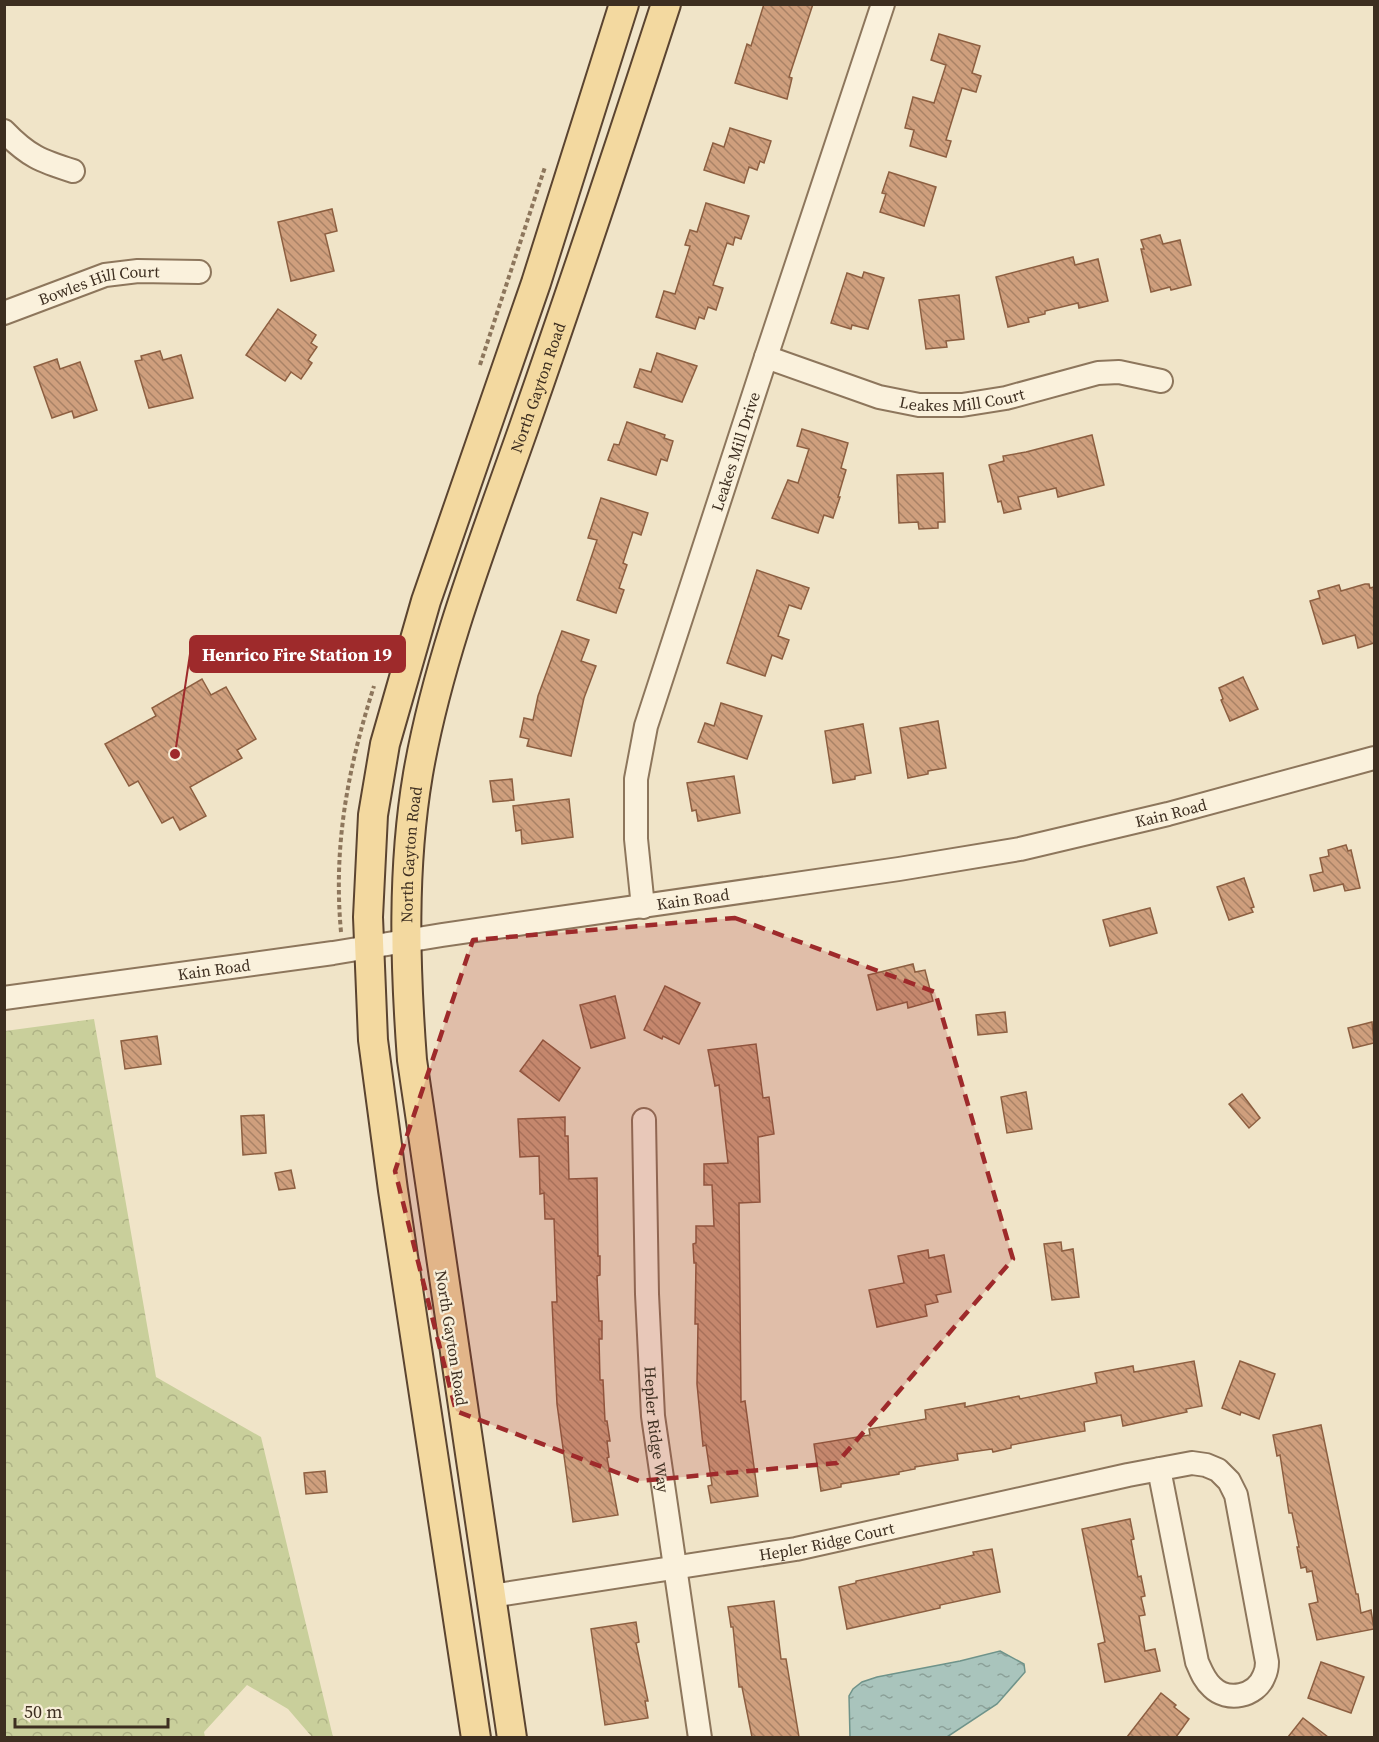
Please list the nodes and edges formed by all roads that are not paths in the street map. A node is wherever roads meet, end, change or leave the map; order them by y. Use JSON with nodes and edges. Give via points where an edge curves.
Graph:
{"nodes":[{"id":1,"x":624,"y":4,"type":"edge"},
{"id":2,"x":666,"y":4,"type":"edge"},
{"id":3,"x":883,"y":4,"type":"edge"},
{"id":4,"x":4,"y":131,"type":"edge"},
{"id":5,"x":73,"y":171,"type":"dead end"},
{"id":6,"x":199,"y":272,"type":"dead end"},
{"id":7,"x":4,"y":313,"type":"edge"},
{"id":8,"x":765,"y":357,"type":"junction"},
{"id":9,"x":1161,"y":381,"type":"dead end"},
{"id":10,"x":1374,"y":758,"type":"edge"},
{"id":11,"x":643,"y":907,"type":"junction"},
{"id":12,"x":407,"y":941,"type":"junction"},
{"id":13,"x":369,"y":946,"type":"junction"},
{"id":14,"x":4,"y":998,"type":"edge"},
{"id":15,"x":644,"y":1120,"type":"dead end"},
{"id":16,"x":1159,"y":1469,"type":"junction"},
{"id":17,"x":676,"y":1567,"type":"junction"},
{"id":18,"x":491,"y":1596,"type":"junction"},
{"id":19,"x":476,"y":1737,"type":"edge"},
{"id":20,"x":513,"y":1737,"type":"edge"},
{"id":21,"x":700,"y":1737,"type":"edge"}],
"edges":[{"from":1,"to":13,"type":"main road","via":[[536,284],[426,601],[388,734],[373,815]]},
{"from":2,"to":12,"type":"main road","name":"North Gayton Road","via":[[470,583],[429,720],[412,819]]},
{"from":3,"to":8,"type":"street","name":"Leakes Mill Drive"},
{"from":4,"to":5,"type":"street","via":[[41,160]]},
{"from":6,"to":7,"type":"street","name":"Bowles Hill Court","via":[[105,275]]},
{"from":8,"to":9,"type":"street","name":"Leakes Mill Court","via":[[879,397],[919,405],[995,400],[1098,373],[1119,372]]},
{"from":8,"to":11,"type":"street","name":"Leakes Mill Drive","via":[[646,726],[636,779],[636,839]]},
{"from":10,"to":11,"type":"street","name":"Kain Road","via":[[1020,849]]},
{"from":11,"to":12,"type":"street","name":"Kain Road"},
{"from":12,"to":13,"type":"street","name":"Kain Road"},
{"from":12,"to":18,"type":"main road","name":"North Gayton Road","via":[[412,1060]]},
{"from":13,"to":14,"type":"street","name":"Kain Road"},
{"from":13,"to":19,"type":"main road","via":[[373,1040],[382,1115]]},
{"from":15,"to":17,"type":"street","name":"Hepler Ridge Way","via":[[653,1416]]},
{"from":16,"to":16,"type":"street","name":"Hepler Ridge Court","via":[[1192,1463],[1206,1465],[1218,1470],[1236,1495],[1268,1662],[1264,1677],[1254,1690],[1242,1695],[1227,1696],[1213,1689],[1197,1662]]},
{"from":16,"to":17,"type":"street","name":"Hepler Ridge Court","via":[[796,1549]]},
{"from":17,"to":18,"type":"street","name":"Hepler Ridge Court"},
{"from":17,"to":21,"type":"street","name":"Hepler Ridge Way"},
{"from":18,"to":20,"type":"main road","name":"North Gayton Road"}]}
